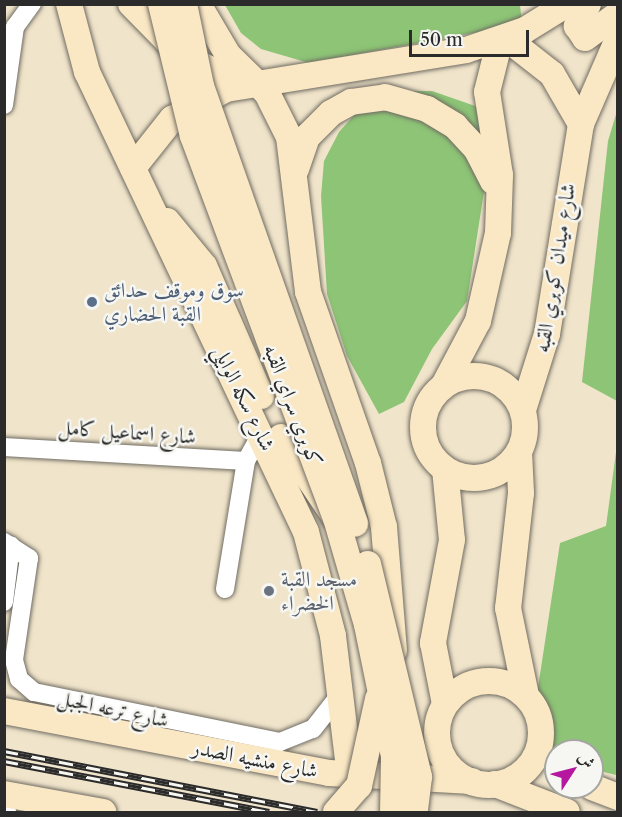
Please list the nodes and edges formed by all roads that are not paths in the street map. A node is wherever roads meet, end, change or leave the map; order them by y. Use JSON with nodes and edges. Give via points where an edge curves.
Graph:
{"nodes":[{"id":1,"x":32,"y":4,"type":"edge"},
{"id":2,"x":131,"y":4,"type":"edge"},
{"id":3,"x":161,"y":4,"type":"edge"},
{"id":4,"x":184,"y":4,"type":"edge"},
{"id":5,"x":198,"y":4,"type":"edge"},
{"id":6,"x":567,"y":4,"type":"edge"},
{"id":7,"x":588,"y":4,"type":"edge"},
{"id":8,"x":68,"y":5,"type":"edge"},
{"id":9,"x":618,"y":14,"type":"edge"},
{"id":10,"x":10,"y":26,"type":"edge"},
{"id":11,"x":503,"y":39,"type":"junction"},
{"id":12,"x":618,"y":39,"type":"edge"},
{"id":13,"x":255,"y":81,"type":"junction"},
{"id":14,"x":4,"y":105,"type":"edge"},
{"id":15,"x":581,"y":124,"type":"junction"},
{"id":16,"x":133,"y":168,"type":"junction"},
{"id":17,"x":295,"y":182,"type":"junction"},
{"id":18,"x":501,"y":206,"type":"junction"},
{"id":19,"x":152,"y":207,"type":"junction"},
{"id":20,"x":444,"y":385,"type":"junction"},
{"id":21,"x":523,"y":410,"type":"junction"},
{"id":22,"x":261,"y":434,"type":"junction"},
{"id":23,"x":4,"y":447,"type":"edge"},
{"id":24,"x":519,"y":452,"type":"junction"},
{"id":25,"x":246,"y":461,"type":"junction"},
{"id":26,"x":445,"y":469,"type":"junction"},
{"id":27,"x":336,"y":518,"type":"junction"},
{"id":28,"x":8,"y":543,"type":"edge"},
{"id":29,"x":225,"y":589,"type":"dead end"},
{"id":30,"x":4,"y":602,"type":"edge"},
{"id":31,"x":394,"y":658,"type":"junction"},
{"id":32,"x":381,"y":687,"type":"junction"},
{"id":33,"x":342,"y":692,"type":"junction"},
{"id":34,"x":526,"y":696,"type":"junction"},
{"id":35,"x":445,"y":704,"type":"junction"},
{"id":36,"x":10,"y":707,"type":"edge"},
{"id":37,"x":347,"y":733,"type":"junction"},
{"id":38,"x":437,"y":738,"type":"junction"},
{"id":39,"x":540,"y":739,"type":"junction"},
{"id":40,"x":544,"y":744,"type":"edge"},
{"id":41,"x":350,"y":776,"type":"junction"},
{"id":42,"x":419,"y":777,"type":"junction"},
{"id":43,"x":483,"y":783,"type":"junction"},
{"id":44,"x":604,"y":792,"type":"edge"},
{"id":45,"x":4,"y":794,"type":"edge"},
{"id":46,"x":618,"y":798,"type":"edge"},
{"id":47,"x":103,"y":813,"type":"edge"},
{"id":48,"x":336,"y":813,"type":"edge"},
{"id":49,"x":393,"y":813,"type":"edge"},
{"id":50,"x":415,"y":813,"type":"edge"},
{"id":51,"x":431,"y":813,"type":"edge"},
{"id":52,"x":567,"y":813,"type":"edge"}],
"edges":[{"from":1,"to":10,"type":"street"},
{"from":2,"to":13,"type":"main road","via":[[180,54],[208,69]]},
{"from":3,"to":27,"type":"main road","name":"كوبري سراي القبه","bridge":true,"via":[[194,136]]},
{"from":4,"to":31,"type":"main road","name":"كوبري سراي القبه","bridge":true,"via":[[201,86],[342,482]]},
{"from":5,"to":13,"type":"main road","via":[[217,41]]},
{"from":6,"to":11,"type":"main road"},
{"from":7,"to":9,"type":"main road","via":[[577,26],[585,38]]},
{"from":8,"to":16,"type":"main road","name":"شارع سكه الوايلي","via":[[80,55]]},
{"from":10,"to":14,"type":"street"},
{"from":11,"to":13,"type":"main road","via":[[446,54]]},
{"from":11,"to":15,"type":"main road","via":[[552,74]]},
{"from":11,"to":18,"type":"main road","via":[[487,92]]},
{"from":12,"to":15,"type":"main road","name":"شارع ميدان كوبري القبه"},
{"from":13,"to":16,"type":"main road","via":[[185,110],[150,142]]},
{"from":13,"to":17,"type":"main road","via":[[284,122]]},
{"from":15,"to":21,"type":"main road","name":"شارع ميدان كوبري القبه","via":[[547,334]]},
{"from":16,"to":19,"type":"main road","name":"شارع سكه الوايلي"},
{"from":17,"to":18,"type":"main road","via":[[307,137],[331,113],[362,99],[396,99],[427,109],[467,138],[486,164]]},
{"from":17,"to":31,"type":"main road","via":[[308,292],[365,452],[384,527]]},
{"from":18,"to":20,"type":"main road","via":[[478,321]]},
{"from":19,"to":22,"type":"main road","name":"شارع سكه الوايلي"},
{"from":19,"to":27,"type":"main road","bridge":true,"via":[[193,249],[281,437]]},
{"from":20,"to":21,"type":"main road","via":[[463,376],[495,379],[512,392]]},
{"from":20,"to":26,"type":"main road","via":[[430,401],[423,422],[430,453]]},
{"from":21,"to":24,"type":"main road","via":[[526,432]]},
{"from":22,"to":25,"type":"street"},
{"from":22,"to":33,"type":"main road","name":"شارع سكه الوايلي","via":[[314,557]]},
{"from":23,"to":25,"type":"street","name":"شارع اسماعيل كامل"},
{"from":24,"to":26,"type":"main road","via":[[505,468],[486,477],[464,477]]},
{"from":24,"to":34,"type":"main road","via":[[521,493],[508,597]]},
{"from":25,"to":29,"type":"street"},
{"from":26,"to":35,"type":"main road","via":[[452,540],[433,643]]},
{"from":27,"to":32,"type":"main road","name":"كوبري سراي القبه","bridge":true},
{"from":28,"to":30,"type":"street"},
{"from":28,"to":33,"type":"street","name":"شارع ترعه الجبل","via":[[29,562],[14,660],[19,679],[34,692],[280,742],[313,729]]},
{"from":31,"to":42,"type":"main road","name":"كوبري سراي القبه","bridge":true},
{"from":32,"to":48,"type":"main road","bridge":true,"via":[[358,786]]},
{"from":32,"to":49,"type":"main road","name":"كوبري سراي القبه","bridge":true,"via":[[395,768]]},
{"from":33,"to":37,"type":"main road","name":"شارع سكه الوايلي"},
{"from":34,"to":35,"type":"main road","via":[[506,684],[483,681],[461,688]]},
{"from":34,"to":39,"type":"main road","via":[[538,716]]},
{"from":35,"to":38,"type":"main road"},
{"from":36,"to":41,"type":"main road","name":"شارع منشيه الصدر"},
{"from":37,"to":38,"type":"main road","via":[[375,745]]},
{"from":37,"to":41,"type":"main road","name":"شارع سكه الوايلي"},
{"from":38,"to":43,"type":"main road","via":[[445,760]]},
{"from":39,"to":40,"type":"main road"},
{"from":39,"to":43,"type":"main road","via":[[526,770]]},
{"from":41,"to":43,"type":"main road","name":"شارع منشيه الصدر"},
{"from":42,"to":50,"type":"main road","name":"كوبري سراي القبه","bridge":true},
{"from":42,"to":51,"type":"main road"},
{"from":43,"to":52,"type":"main road"},
{"from":44,"to":46,"type":"main road"},
{"from":45,"to":47,"type":"main road"}]}
